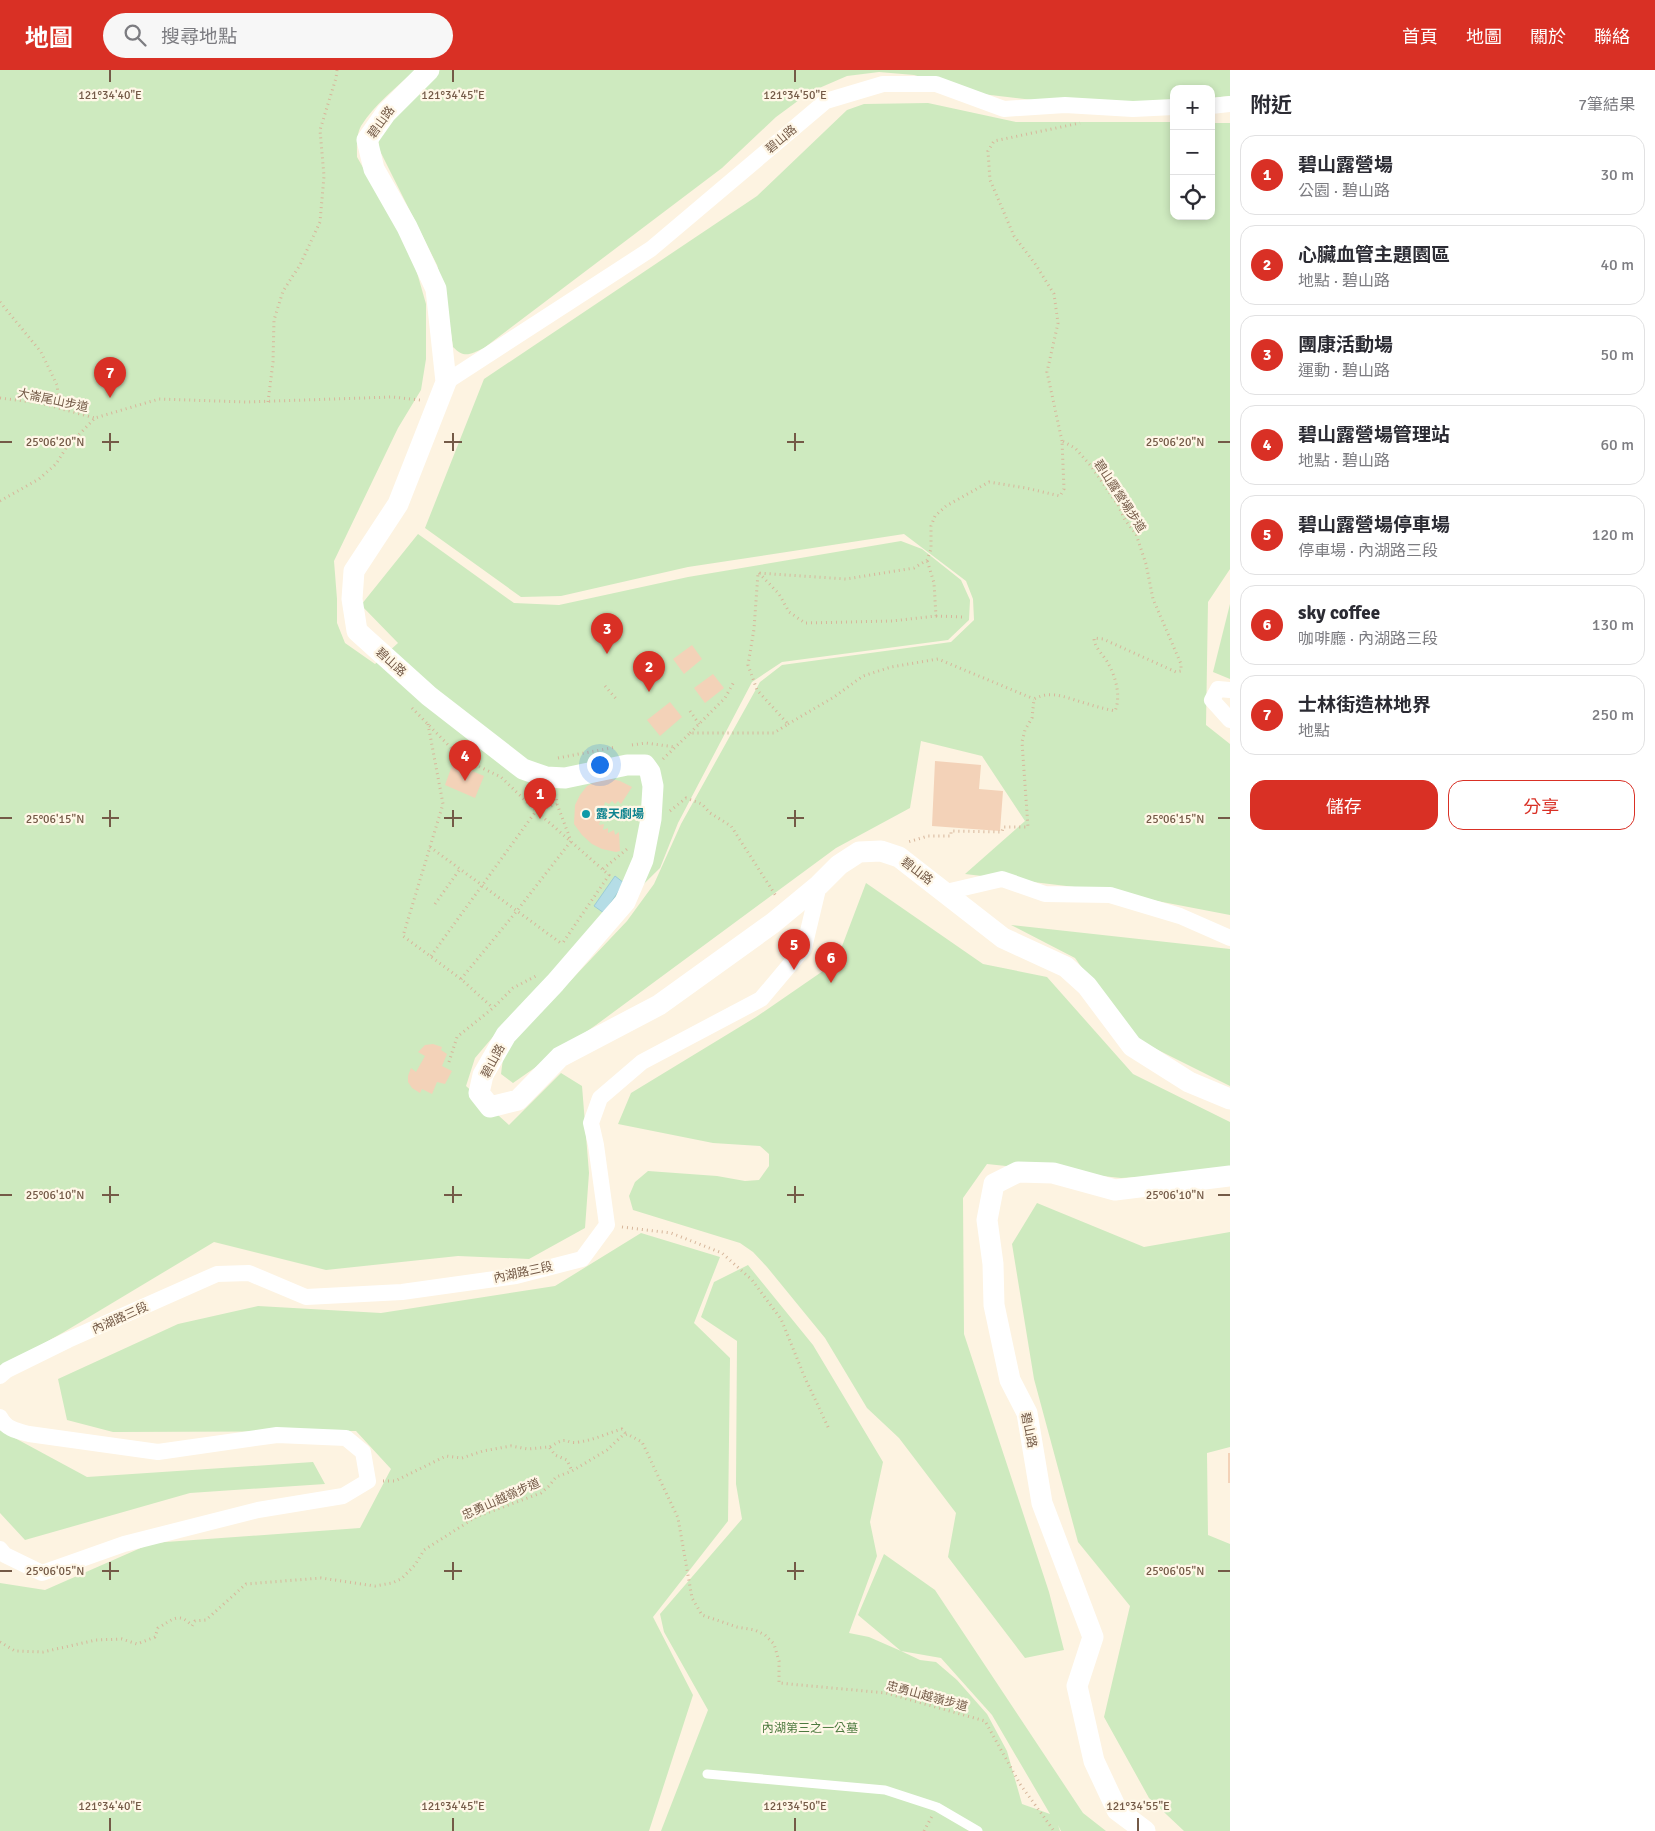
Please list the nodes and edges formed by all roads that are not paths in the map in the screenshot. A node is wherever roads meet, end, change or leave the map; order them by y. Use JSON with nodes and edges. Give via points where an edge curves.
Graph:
{"nodes":[{"id":1,"x":429,"y":70,"type":"edge"},
{"id":2,"x":1230,"y":104,"type":"edge"},
{"id":3,"x":1215,"y":106,"type":"edge"},
{"id":4,"x":1170,"y":107,"type":"edge"},
{"id":5,"x":446,"y":382,"type":"junction"},
{"id":6,"x":1230,"y":690,"type":"edge"},
{"id":7,"x":1230,"y":720,"type":"edge"},
{"id":8,"x":819,"y":885,"type":"junction"},
{"id":9,"x":946,"y":892,"type":"junction"},
{"id":10,"x":1230,"y":938,"type":"edge"},
{"id":11,"x":1230,"y":1099,"type":"edge"},
{"id":12,"x":1230,"y":1176,"type":"edge"},
{"id":13,"x":0,"y":1376,"type":"edge"},
{"id":14,"x":0,"y":1417,"type":"edge"},
{"id":15,"x":0,"y":1549,"type":"edge"},
{"id":16,"x":707,"y":1774,"type":"dead end"},
{"id":17,"x":978,"y":1831,"type":"edge"},
{"id":18,"x":1145,"y":1831,"type":"edge"}],
"edges":[{"from":1,"to":5,"type":"street","name":"碧山路","via":[[386,113],[367,140],[374,169],[407,227],[436,289]]},
{"from":2,"to":3,"type":"street"},
{"from":4,"to":5,"type":"street","name":"碧山路","via":[[1132,109],[1065,105],[1004,109],[936,84],[883,84],[826,101],[651,248]]},
{"from":5,"to":8,"type":"street","name":"碧山路","via":[[398,504],[354,571],[352,598],[357,631],[429,696],[523,769],[546,777],[565,778],[627,765],[645,765],[653,786],[650,827],[643,860],[625,902],[506,1035],[483,1075],[479,1093],[490,1107],[518,1100],[560,1057],[659,1005],[773,923]]},
{"from":6,"to":7,"type":"street","via":[[1218,689],[1212,700]]},
{"from":8,"to":9,"type":"street","name":"碧山路","via":[[839,864],[859,852],[882,851],[899,857]]},
{"from":8,"to":13,"type":"street","name":"內湖路三段","via":[[804,948],[761,999],[642,1062],[600,1098],[591,1123],[607,1225],[582,1259],[516,1276],[402,1292],[306,1297],[249,1273],[217,1274],[68,1340]]},
{"from":9,"to":10,"type":"street","via":[[1002,879],[1045,894],[1110,895],[1180,916]]},
{"from":9,"to":11,"type":"street","name":"碧山路","via":[[1002,938],[1066,967],[1087,986],[1132,1046],[1189,1082]]},
{"from":12,"to":18,"type":"street","name":"碧山路","via":[[1114,1190],[1053,1172],[1018,1172],[994,1184],[987,1220],[994,1305],[1010,1380],[1028,1412],[1042,1503],[1093,1637],[1077,1686],[1094,1761],[1117,1810]]},
{"from":14,"to":15,"type":"street","via":[[3,1424],[13,1430],[29,1434],[158,1452],[277,1435],[346,1438],[363,1452],[368,1481],[343,1496],[258,1510],[124,1544],[42,1574],[5,1555]]},
{"from":16,"to":17,"type":"lane","via":[[885,1790],[938,1807]]}]}
